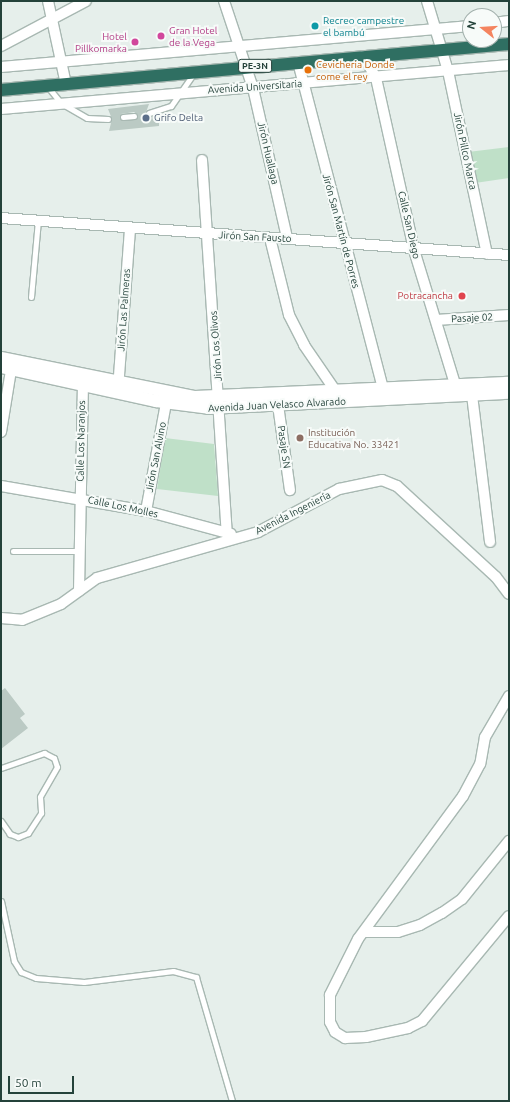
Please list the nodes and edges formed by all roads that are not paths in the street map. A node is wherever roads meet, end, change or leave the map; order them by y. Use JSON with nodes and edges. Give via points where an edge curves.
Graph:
{"nodes":[{"id":1,"x":48,"y":1,"type":"edge"},
{"id":2,"x":86,"y":1,"type":"edge"},
{"id":3,"x":224,"y":1,"type":"edge"},
{"id":4,"x":427,"y":1,"type":"edge"},
{"id":5,"x":53,"y":20,"type":"junction"},
{"id":6,"x":462,"y":27,"type":"edge"},
{"id":7,"x":436,"y":31,"type":"junction"},
{"id":8,"x":509,"y":44,"type":"edge"},
{"id":9,"x":236,"y":45,"type":"junction"},
{"id":10,"x":1,"y":46,"type":"edge"},
{"id":11,"x":441,"y":49,"type":"junction"},
{"id":12,"x":363,"y":56,"type":"junction"},
{"id":13,"x":62,"y":60,"type":"junction"},
{"id":14,"x":298,"y":62,"type":"junction"},
{"id":15,"x":509,"y":65,"type":"edge"},
{"id":16,"x":1,"y":67,"type":"edge"},
{"id":17,"x":246,"y":68,"type":"junction"},
{"id":18,"x":448,"y":71,"type":"junction"},
{"id":19,"x":195,"y":72,"type":"junction"},
{"id":20,"x":376,"y":78,"type":"junction"},
{"id":21,"x":66,"y":84,"type":"junction"},
{"id":22,"x":304,"y":84,"type":"junction"},
{"id":23,"x":47,"y":86,"type":"junction"},
{"id":24,"x":253,"y":88,"type":"junction"},
{"id":25,"x":1,"y":90,"type":"edge"},
{"id":26,"x":184,"y":91,"type":"junction"},
{"id":27,"x":61,"y":103,"type":"junction"},
{"id":28,"x":1,"y":109,"type":"edge"},
{"id":29,"x":149,"y":113,"type":"dead end"},
{"id":30,"x":134,"y":116,"type":"dead end"},
{"id":31,"x":123,"y":117,"type":"dead end"},
{"id":32,"x":108,"y":118,"type":"dead end"},
{"id":33,"x":202,"y":160,"type":"dead end"},
{"id":34,"x":1,"y":218,"type":"edge"},
{"id":35,"x":38,"y":220,"type":"junction"},
{"id":36,"x":130,"y":228,"type":"junction"},
{"id":37,"x":208,"y":234,"type":"junction"},
{"id":38,"x":270,"y":238,"type":"junction"},
{"id":39,"x":287,"y":238,"type":"junction"},
{"id":40,"x":344,"y":243,"type":"junction"},
{"id":41,"x":414,"y":250,"type":"junction"},
{"id":42,"x":487,"y":254,"type":"junction"},
{"id":43,"x":509,"y":255,"type":"edge"},
{"id":44,"x":31,"y":297,"type":"dead end"},
{"id":45,"x":509,"y":315,"type":"edge"},
{"id":46,"x":436,"y":320,"type":"junction"},
{"id":47,"x":1,"y":358,"type":"edge"},
{"id":48,"x":6,"y":368,"type":"edge"},
{"id":49,"x":509,"y":383,"type":"edge"},
{"id":50,"x":83,"y":386,"type":"junction"},
{"id":51,"x":118,"y":388,"type":"junction"},
{"id":52,"x":456,"y":391,"type":"junction"},
{"id":53,"x":337,"y":393,"type":"junction"},
{"id":54,"x":509,"y":393,"type":"edge"},
{"id":55,"x":385,"y":395,"type":"junction"},
{"id":56,"x":472,"y":395,"type":"junction"},
{"id":57,"x":166,"y":402,"type":"junction"},
{"id":58,"x":219,"y":403,"type":"junction"},
{"id":59,"x":278,"y":405,"type":"junction"},
{"id":60,"x":1,"y":432,"type":"edge"},
{"id":61,"x":1,"y":486,"type":"edge"},
{"id":62,"x":290,"y":490,"type":"dead end"},
{"id":63,"x":80,"y":498,"type":"junction"},
{"id":64,"x":146,"y":511,"type":"junction"},
{"id":65,"x":227,"y":532,"type":"junction"},
{"id":66,"x":243,"y":537,"type":"junction"},
{"id":67,"x":490,"y":542,"type":"dead end"},
{"id":68,"x":13,"y":551,"type":"dead end"},
{"id":69,"x":79,"y":551,"type":"junction"},
{"id":70,"x":79,"y":591,"type":"junction"},
{"id":71,"x":509,"y":594,"type":"edge"},
{"id":72,"x":1,"y":618,"type":"edge"},
{"id":73,"x":509,"y":696,"type":"edge"},
{"id":74,"x":1,"y":768,"type":"edge"},
{"id":75,"x":1,"y":821,"type":"edge"},
{"id":76,"x":509,"y":841,"type":"edge"},
{"id":77,"x":1,"y":901,"type":"edge"},
{"id":78,"x":509,"y":916,"type":"edge"},
{"id":79,"x":364,"y":932,"type":"junction"},
{"id":80,"x":232,"y":1101,"type":"edge"}],
"edges":[{"from":1,"to":5,"type":"street"},
{"from":2,"to":5,"type":"street"},
{"from":3,"to":9,"type":"street","name":"Jirón Huallaga"},
{"from":4,"to":7,"type":"street","name":"Jirón Pillco Marca"},
{"from":5,"to":10,"type":"street"},
{"from":5,"to":13,"type":"street"},
{"from":6,"to":7,"type":"street"},
{"from":7,"to":9,"type":"street"},
{"from":7,"to":11,"type":"street","name":"Jirón Pillco Marca"},
{"from":8,"to":11,"type":"highway","number":"PE-3N"},
{"from":9,"to":13,"type":"street"},
{"from":9,"to":17,"type":"street","name":"Jirón Huallaga"},
{"from":11,"to":12,"type":"highway","number":"PE-3N"},
{"from":11,"to":18,"type":"street","name":"Jirón Pillco Marca"},
{"from":12,"to":14,"type":"highway","number":"PE-3N"},
{"from":12,"to":20,"type":"street","name":"Calle San Diego"},
{"from":13,"to":16,"type":"street"},
{"from":13,"to":21,"type":"street"},
{"from":14,"to":17,"type":"highway","number":"PE-3N"},
{"from":14,"to":22,"type":"street","name":"Jirón San Martín de Porres"},
{"from":15,"to":18,"type":"street","name":"Avenida Universitaria"},
{"from":17,"to":19,"type":"highway","number":"PE-3N"},
{"from":17,"to":24,"type":"street","name":"Jirón Huallaga"},
{"from":18,"to":20,"type":"street","name":"Avenida Universitaria"},
{"from":18,"to":42,"type":"street","name":"Jirón Pillco Marca"},
{"from":19,"to":21,"type":"highway","number":"PE-3N"},
{"from":19,"to":26,"type":"lane"},
{"from":20,"to":22,"type":"street","name":"Avenida Universitaria"},
{"from":20,"to":41,"type":"street","name":"Calle San Diego"},
{"from":21,"to":23,"type":"highway","number":"PE-3N"},
{"from":22,"to":24,"type":"street","name":"Avenida Universitaria"},
{"from":22,"to":40,"type":"street","name":"Jirón San Martín de Porres"},
{"from":23,"to":25,"type":"highway","number":"PE-3N"},
{"from":23,"to":27,"type":"lane"},
{"from":24,"to":26,"type":"street","name":"Avenida Universitaria"},
{"from":24,"to":39,"type":"street","name":"Jirón Huallaga"},
{"from":26,"to":27,"type":"street","name":"Avenida Universitaria"},
{"from":26,"to":29,"type":"lane","via":[[170,106]]},
{"from":27,"to":28,"type":"street","name":"Avenida Universitaria"},
{"from":27,"to":32,"type":"lane","via":[[87,118]]},
{"from":30,"to":31,"type":"lane"},
{"from":33,"to":37,"type":"street","name":"Jirón Los Olivos"},
{"from":34,"to":35,"type":"street","name":"Jirón San Fausto"},
{"from":35,"to":36,"type":"street","name":"Jirón San Fausto"},
{"from":35,"to":44,"type":"lane"},
{"from":36,"to":37,"type":"street","name":"Jirón San Fausto"},
{"from":36,"to":51,"type":"street","name":"Jirón Las Palmeras"},
{"from":37,"to":38,"type":"street","name":"Jirón San Fausto"},
{"from":37,"to":58,"type":"street","name":"Jirón Los Olivos"},
{"from":38,"to":39,"type":"street","name":"Jirón San Fausto"},
{"from":38,"to":53,"type":"street","via":[[289,315],[304,345]]},
{"from":39,"to":40,"type":"street","name":"Jirón San Fausto"},
{"from":40,"to":41,"type":"street","name":"Jirón San Fausto"},
{"from":40,"to":55,"type":"street","name":"Jirón San Martín de Porres"},
{"from":41,"to":42,"type":"street","name":"Jirón San Fausto"},
{"from":41,"to":46,"type":"street","name":"Calle San Diego"},
{"from":42,"to":43,"type":"street","name":"Jirón San Fausto"},
{"from":45,"to":46,"type":"street","name":"Pasaje 02"},
{"from":46,"to":52,"type":"street","name":"Calle San Diego"},
{"from":47,"to":51,"type":"street","name":"Avenida Juan Velasco Alvarado"},
{"from":48,"to":50,"type":"street","name":"Avenida Juan Velasco Alvarado"},
{"from":48,"to":60,"type":"street"},
{"from":49,"to":52,"type":"street","name":"Avenida Juan Velasco Alvarado"},
{"from":50,"to":51,"type":"street","name":"Avenida Juan Velasco Alvarado"},
{"from":50,"to":63,"type":"street","name":"Calle Los Naranjos"},
{"from":51,"to":57,"type":"street","name":"Avenida Juan Velasco Alvarado"},
{"from":51,"to":58,"type":"street","name":"Avenida Juan Velasco Alvarado"},
{"from":52,"to":55,"type":"street","name":"Avenida Juan Velasco Alvarado"},
{"from":52,"to":56,"type":"street","name":"Avenida Juan Velasco Alvarado"},
{"from":53,"to":55,"type":"street","name":"Avenida Juan Velasco Alvarado"},
{"from":53,"to":58,"type":"street","name":"Avenida Juan Velasco Alvarado"},
{"from":54,"to":56,"type":"street","name":"Avenida Juan Velasco Alvarado"},
{"from":55,"to":59,"type":"street","name":"Avenida Juan Velasco Alvarado"},
{"from":56,"to":67,"type":"street"},
{"from":57,"to":58,"type":"street","name":"Avenida Juan Velasco Alvarado"},
{"from":57,"to":64,"type":"street","name":"Jirón San Alvino"},
{"from":58,"to":59,"type":"street","name":"Avenida Juan Velasco Alvarado"},
{"from":58,"to":65,"type":"street","name":"Jirón Los Olivos"},
{"from":59,"to":62,"type":"street","name":"Pasaje SN"},
{"from":61,"to":63,"type":"street","name":"Calle Los Molles"},
{"from":63,"to":64,"type":"street","name":"Calle Los Molles"},
{"from":63,"to":69,"type":"street","name":"Calle Los Naranjos"},
{"from":64,"to":65,"type":"street","name":"Calle Los Molles"},
{"from":65,"to":66,"type":"street","name":"Calle Los Molles"},
{"from":66,"to":70,"type":"street","name":"Avenida Ingeniería","via":[[188,549],[97,578]]},
{"from":66,"to":71,"type":"street","name":"Avenida Ingeniería","via":[[339,489],[382,480],[397,486],[496,576]]},
{"from":68,"to":69,"type":"lane"},
{"from":69,"to":70,"type":"street","name":"Calle Los Naranjos"},
{"from":70,"to":72,"type":"street","name":"Avenida Ingeniería","via":[[61,604],[22,620]]},
{"from":73,"to":79,"type":"street","via":[[496,713],[485,737],[480,764],[463,796]]},
{"from":74,"to":75,"type":"lane","via":[[44,753],[54,758],[57,767],[40,797],[42,813],[28,833],[18,837],[10,834]]},
{"from":76,"to":79,"type":"street","via":[[462,899],[442,913],[420,925],[398,932]]},
{"from":77,"to":80,"type":"lane","via":[[14,961],[21,972],[36,978],[84,982],[173,971],[196,978]]},
{"from":78,"to":79,"type":"street","via":[[422,1021],[408,1028],[345,1038],[335,1032],[330,1022],[330,995]]}]}
